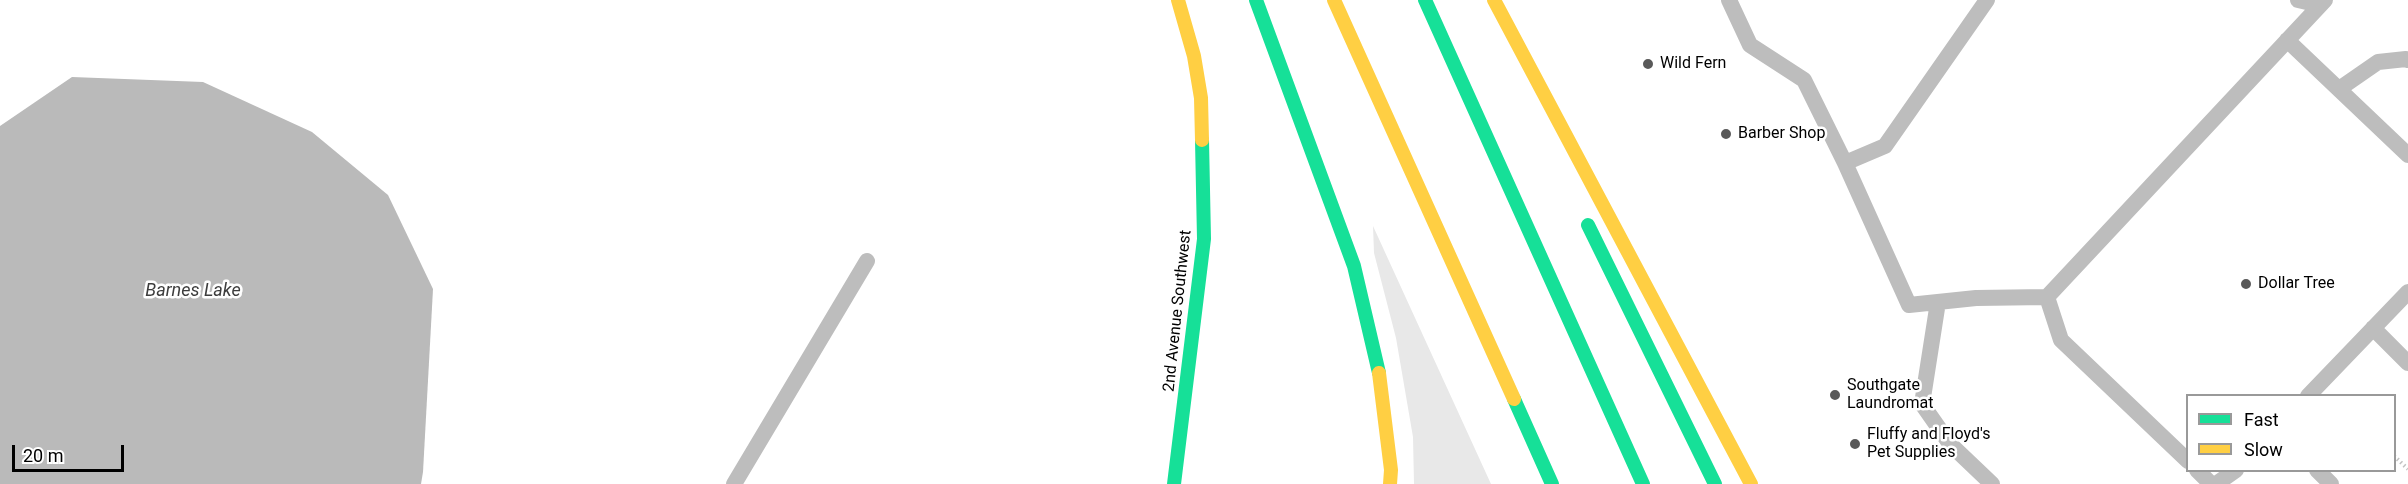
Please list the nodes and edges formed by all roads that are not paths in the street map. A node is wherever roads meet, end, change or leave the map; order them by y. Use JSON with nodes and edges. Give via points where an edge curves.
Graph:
{"nodes":[{"id":1,"x":1178,"y":0,"type":"edge"},
{"id":2,"x":1256,"y":0,"type":"edge"},
{"id":3,"x":1334,"y":0,"type":"edge"},
{"id":4,"x":1425,"y":0,"type":"edge"},
{"id":5,"x":1494,"y":0,"type":"edge"},
{"id":6,"x":1729,"y":0,"type":"edge"},
{"id":7,"x":1987,"y":0,"type":"edge"},
{"id":8,"x":2298,"y":0,"type":"edge"},
{"id":9,"x":2319,"y":2,"type":"edge"},
{"id":10,"x":2287,"y":40,"type":"junction"},
{"id":11,"x":2408,"y":60,"type":"edge"},
{"id":12,"x":2339,"y":89,"type":"junction"},
{"id":13,"x":1540,"y":91,"type":"junction"},
{"id":14,"x":1555,"y":145,"type":"dead end"},
{"id":15,"x":2408,"y":155,"type":"edge"},
{"id":16,"x":1845,"y":163,"type":"junction"},
{"id":17,"x":1580,"y":208,"type":"dead end"},
{"id":18,"x":867,"y":261,"type":"dead end"},
{"id":19,"x":2408,"y":292,"type":"edge"},
{"id":20,"x":2047,"y":297,"type":"junction"},
{"id":21,"x":1938,"y":302,"type":"junction"},
{"id":22,"x":2373,"y":328,"type":"junction"},
{"id":23,"x":2408,"y":363,"type":"edge"},
{"id":24,"x":2310,"y":394,"type":"edge"},
{"id":25,"x":2186,"y":460,"type":"edge"},
{"id":26,"x":2198,"y":472,"type":"edge"},
{"id":27,"x":2234,"y":472,"type":"edge"},
{"id":28,"x":2318,"y":472,"type":"edge"},
{"id":29,"x":735,"y":484,"type":"edge"},
{"id":30,"x":1174,"y":484,"type":"edge"},
{"id":31,"x":1390,"y":484,"type":"edge"},
{"id":32,"x":1552,"y":484,"type":"edge"},
{"id":33,"x":1643,"y":484,"type":"edge"},
{"id":34,"x":1715,"y":484,"type":"edge"},
{"id":35,"x":1751,"y":484,"type":"edge"},
{"id":36,"x":1992,"y":484,"type":"edge"},
{"id":37,"x":2211,"y":484,"type":"edge"},
{"id":38,"x":2216,"y":484,"type":"edge"},
{"id":39,"x":2331,"y":484,"type":"edge"}],
"edges":[{"from":1,"to":30,"type":"main road","name":"2nd Avenue Southwest","via":[[1201,98],[1204,239]]},
{"from":2,"to":31,"type":"main road","via":[[1354,266],[1378,363]]},
{"from":3,"to":32,"type":"main road"},
{"from":4,"to":33,"type":"main road"},
{"from":5,"to":13,"type":"main road"},
{"from":6,"to":16,"type":"lane","via":[[1750,45],[1804,80]]},
{"from":7,"to":16,"type":"lane","via":[[1885,146]]},
{"from":8,"to":9,"type":"lane"},
{"from":9,"to":10,"type":"lane"},
{"from":10,"to":12,"type":"lane"},
{"from":10,"to":20,"type":"lane"},
{"from":11,"to":12,"type":"lane","via":[[2378,62]]},
{"from":12,"to":15,"type":"lane"},
{"from":13,"to":14,"type":"main road"},
{"from":13,"to":35,"type":"main road"},
{"from":16,"to":21,"type":"lane","via":[[1910,305]]},
{"from":17,"to":34,"type":"main road"},
{"from":18,"to":29,"type":"lane"},
{"from":19,"to":22,"type":"lane"},
{"from":20,"to":21,"type":"lane"},
{"from":20,"to":25,"type":"lane","via":[[2061,340]]},
{"from":21,"to":36,"type":"lane","via":[[1922,404],[1950,444]]},
{"from":22,"to":23,"type":"lane"},
{"from":22,"to":24,"type":"lane"},
{"from":26,"to":37,"type":"lane"},
{"from":27,"to":38,"type":"lane"},
{"from":28,"to":39,"type":"lane"}]}
